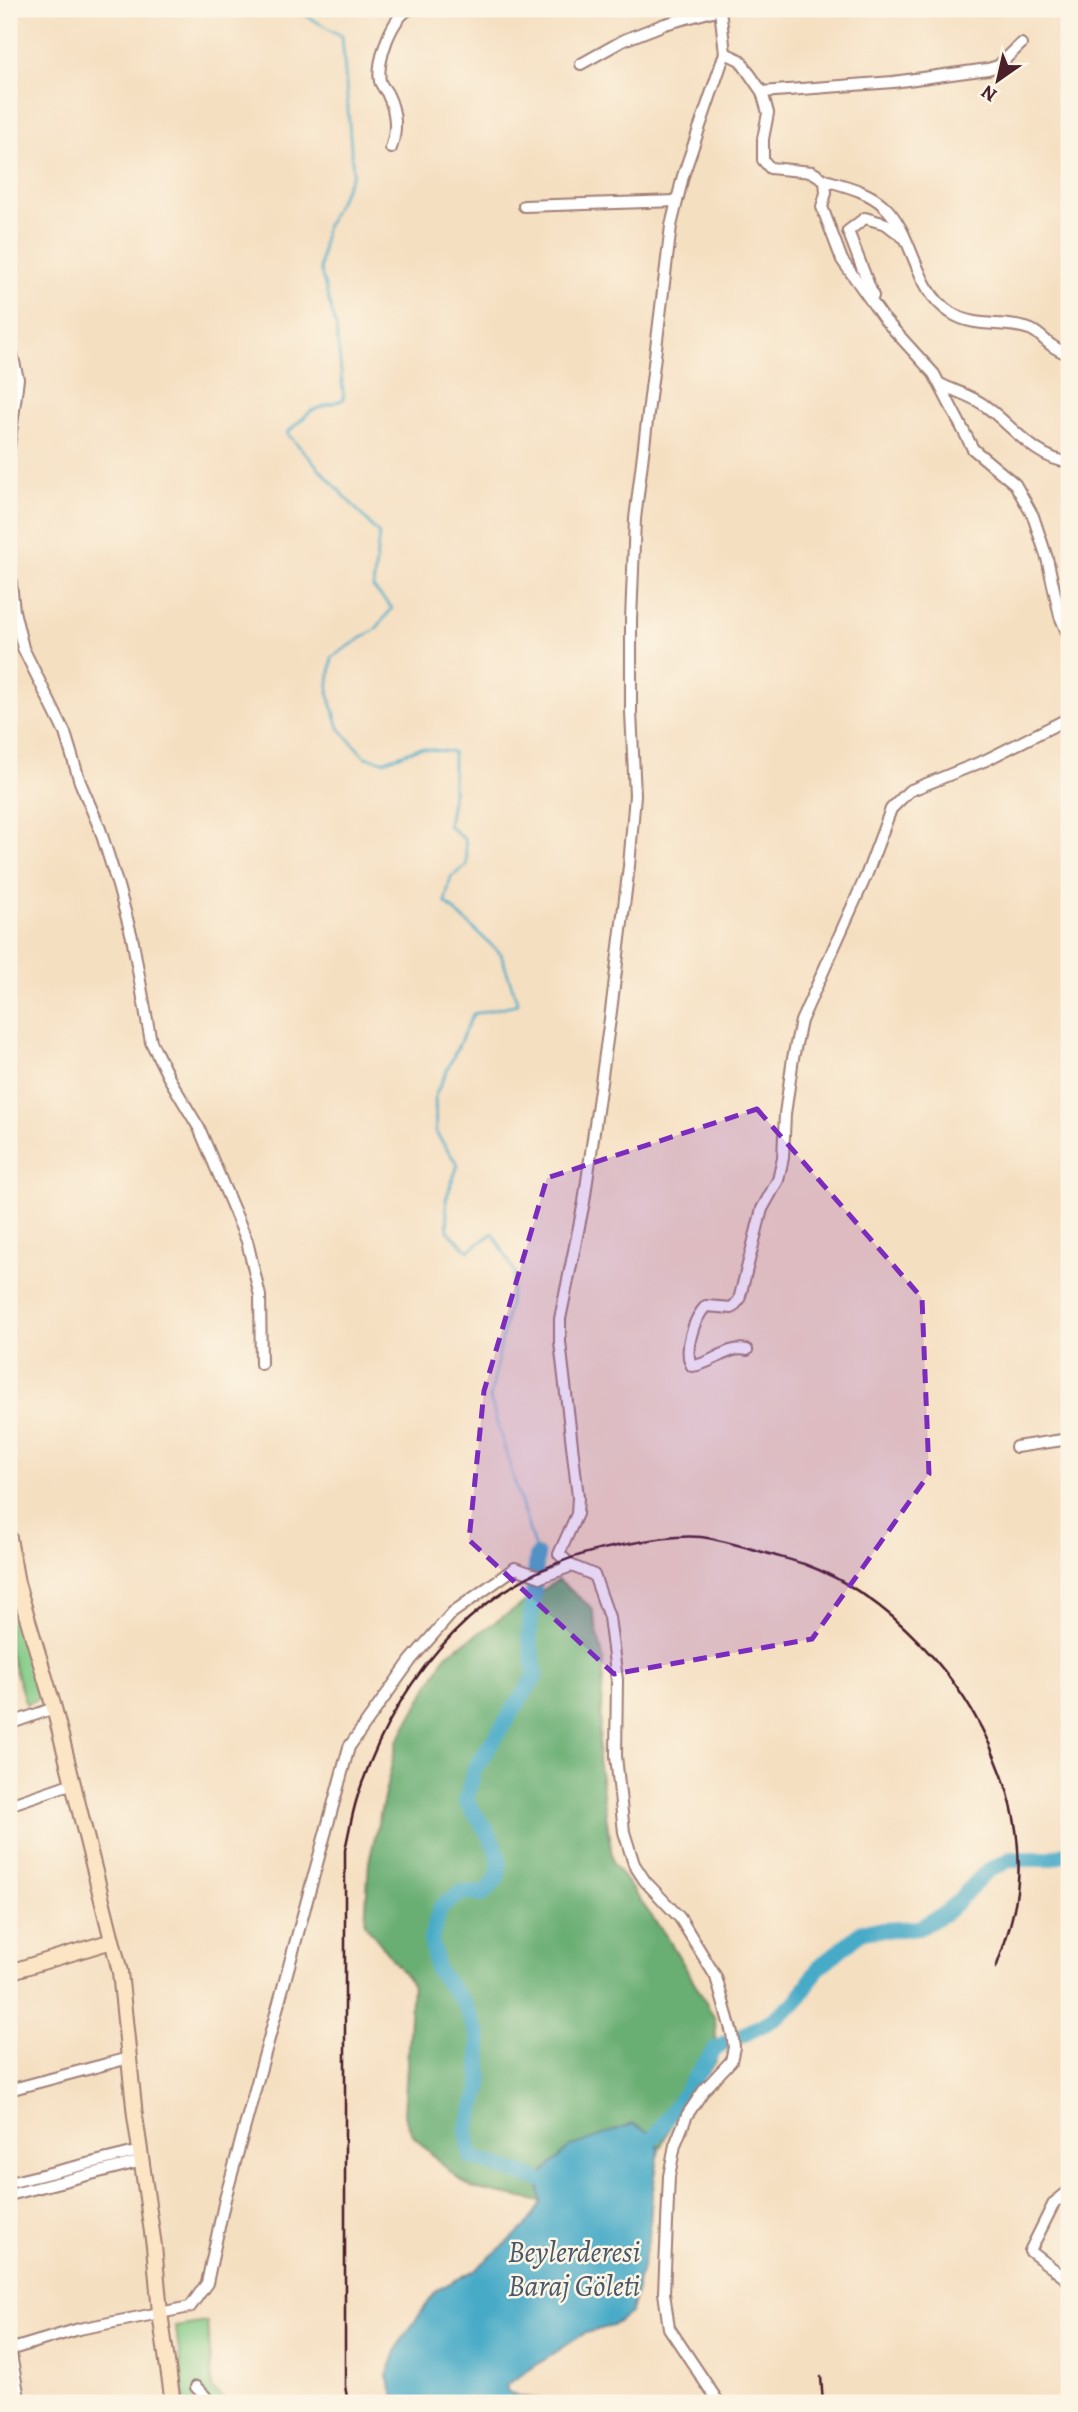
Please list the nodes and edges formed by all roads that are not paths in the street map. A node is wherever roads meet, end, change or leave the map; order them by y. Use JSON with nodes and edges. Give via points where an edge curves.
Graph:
{"nodes":[{"id":1,"x":410,"y":9,"type":"edge"},
{"id":2,"x":720,"y":9,"type":"edge"},
{"id":3,"x":1021,"y":44,"type":"dead end"},
{"id":4,"x":725,"y":53,"type":"junction"},
{"id":5,"x":581,"y":64,"type":"dead end"},
{"id":6,"x":762,"y":92,"type":"junction"},
{"id":7,"x":391,"y":148,"type":"dead end"},
{"id":8,"x":825,"y":180,"type":"junction"},
{"id":9,"x":677,"y":201,"type":"junction"},
{"id":10,"x":524,"y":206,"type":"dead end"},
{"id":11,"x":904,"y":237,"type":"junction"},
{"id":12,"x":878,"y":309,"type":"junction"},
{"id":13,"x":9,"y":341,"type":"edge"},
{"id":14,"x":1069,"y":355,"type":"edge"},
{"id":15,"x":940,"y":384,"type":"junction"},
{"id":16,"x":9,"y":447,"type":"edge"},
{"id":17,"x":1069,"y":461,"type":"edge"},
{"id":18,"x":9,"y":564,"type":"edge"},
{"id":19,"x":1069,"y":637,"type":"edge"},
{"id":20,"x":1069,"y":718,"type":"edge"},
{"id":21,"x":747,"y":1350,"type":"dead end"},
{"id":22,"x":261,"y":1364,"type":"dead end"},
{"id":23,"x":1069,"y":1439,"type":"edge"},
{"id":24,"x":1016,"y":1447,"type":"dead end"},
{"id":25,"x":9,"y":1538,"type":"edge"},
{"id":26,"x":572,"y":1566,"type":"junction"},
{"id":27,"x":13,"y":1585,"type":"edge"},
{"id":28,"x":54,"y":1708,"type":"junction"},
{"id":29,"x":9,"y":1724,"type":"edge"},
{"id":30,"x":73,"y":1783,"type":"junction"},
{"id":31,"x":9,"y":1805,"type":"edge"},
{"id":32,"x":112,"y":1941,"type":"junction"},
{"id":33,"x":9,"y":1972,"type":"edge"},
{"id":34,"x":129,"y":2058,"type":"junction"},
{"id":35,"x":9,"y":2090,"type":"edge"},
{"id":36,"x":141,"y":2156,"type":"junction"},
{"id":37,"x":9,"y":2183,"type":"edge"},
{"id":38,"x":1069,"y":2191,"type":"edge"},
{"id":39,"x":9,"y":2195,"type":"edge"},
{"id":40,"x":1069,"y":2281,"type":"edge"},
{"id":41,"x":160,"y":2313,"type":"junction"},
{"id":42,"x":9,"y":2350,"type":"edge"},
{"id":43,"x":196,"y":2388,"type":"dead end"},
{"id":44,"x":20,"y":2403,"type":"edge"},
{"id":45,"x":173,"y":2403,"type":"edge"},
{"id":46,"x":212,"y":2403,"type":"edge"},
{"id":47,"x":719,"y":2403,"type":"edge"}],
"edges":[{"from":1,"to":7,"type":"street","via":[[392,29],[380,63],[380,83],[389,96],[396,124]]},
{"from":2,"to":4,"type":"street"},
{"from":2,"to":5,"type":"street","via":[[664,24]]},
{"from":3,"to":6,"type":"street","via":[[998,66],[988,69]]},
{"from":4,"to":6,"type":"street","via":[[740,60]]},
{"from":4,"to":9,"type":"street"},
{"from":6,"to":8,"type":"street","via":[[768,113],[763,160],[770,168],[812,172]]},
{"from":8,"to":11,"type":"street","via":[[855,188],[883,205]]},
{"from":8,"to":12,"type":"street","via":[[822,207],[842,260]]},
{"from":9,"to":10,"type":"street"},
{"from":9,"to":26,"type":"street","via":[[635,519],[631,670],[635,795],[629,866],[583,1202],[560,1319],[578,1497],[577,1514],[559,1554]]},
{"from":11,"to":12,"type":"street","via":[[886,224],[864,218],[848,231]]},
{"from":11,"to":14,"type":"street","via":[[935,299],[952,314],[975,323],[1032,329]]},
{"from":12,"to":15,"type":"street"},
{"from":13,"to":16,"type":"street","via":[[18,379]]},
{"from":15,"to":17,"type":"street","via":[[982,403],[1039,452]]},
{"from":15,"to":19,"type":"street","via":[[972,449],[1015,484],[1033,516]]},
{"from":18,"to":22,"type":"street","via":[[23,648],[65,733],[118,886],[151,1042],[199,1128],[247,1241],[260,1296]]},
{"from":20,"to":21,"type":"street","via":[[986,760],[909,791],[891,809],[801,1021],[783,1158],[778,1180],[762,1209],[739,1300],[732,1308],[706,1306],[700,1312],[688,1359],[692,1366],[700,1365],[737,1348]]},
{"from":23,"to":24,"type":"street"},
{"from":25,"to":27,"type":"main road"},
{"from":26,"to":41,"type":"street","via":[[541,1577],[515,1568],[452,1613],[411,1660],[349,1747],[225,2199],[207,2283],[190,2308]]},
{"from":26,"to":47,"type":"street","via":[[594,1575],[609,1617],[617,1680],[616,1756],[624,1832],[631,1854],[645,1881],[680,1917],[716,1976],[732,2033],[731,2061],[692,2107],[675,2145],[668,2176],[664,2293],[669,2328]]},
{"from":27,"to":28,"type":"main road"},
{"from":28,"to":29,"type":"street"},
{"from":28,"to":30,"type":"main road"},
{"from":30,"to":31,"type":"street"},
{"from":30,"to":32,"type":"main road"},
{"from":32,"to":33,"type":"main road"},
{"from":32,"to":34,"type":"main road"},
{"from":34,"to":35,"type":"street"},
{"from":34,"to":36,"type":"main road"},
{"from":36,"to":37,"type":"street"},
{"from":36,"to":39,"type":"street"},
{"from":36,"to":41,"type":"main road"},
{"from":38,"to":40,"type":"street","via":[[1054,2203],[1030,2251]]},
{"from":41,"to":42,"type":"street","via":[[79,2329]]},
{"from":41,"to":45,"type":"main road"},
{"from":42,"to":44,"type":"street"},
{"from":43,"to":46,"type":"street"}]}
